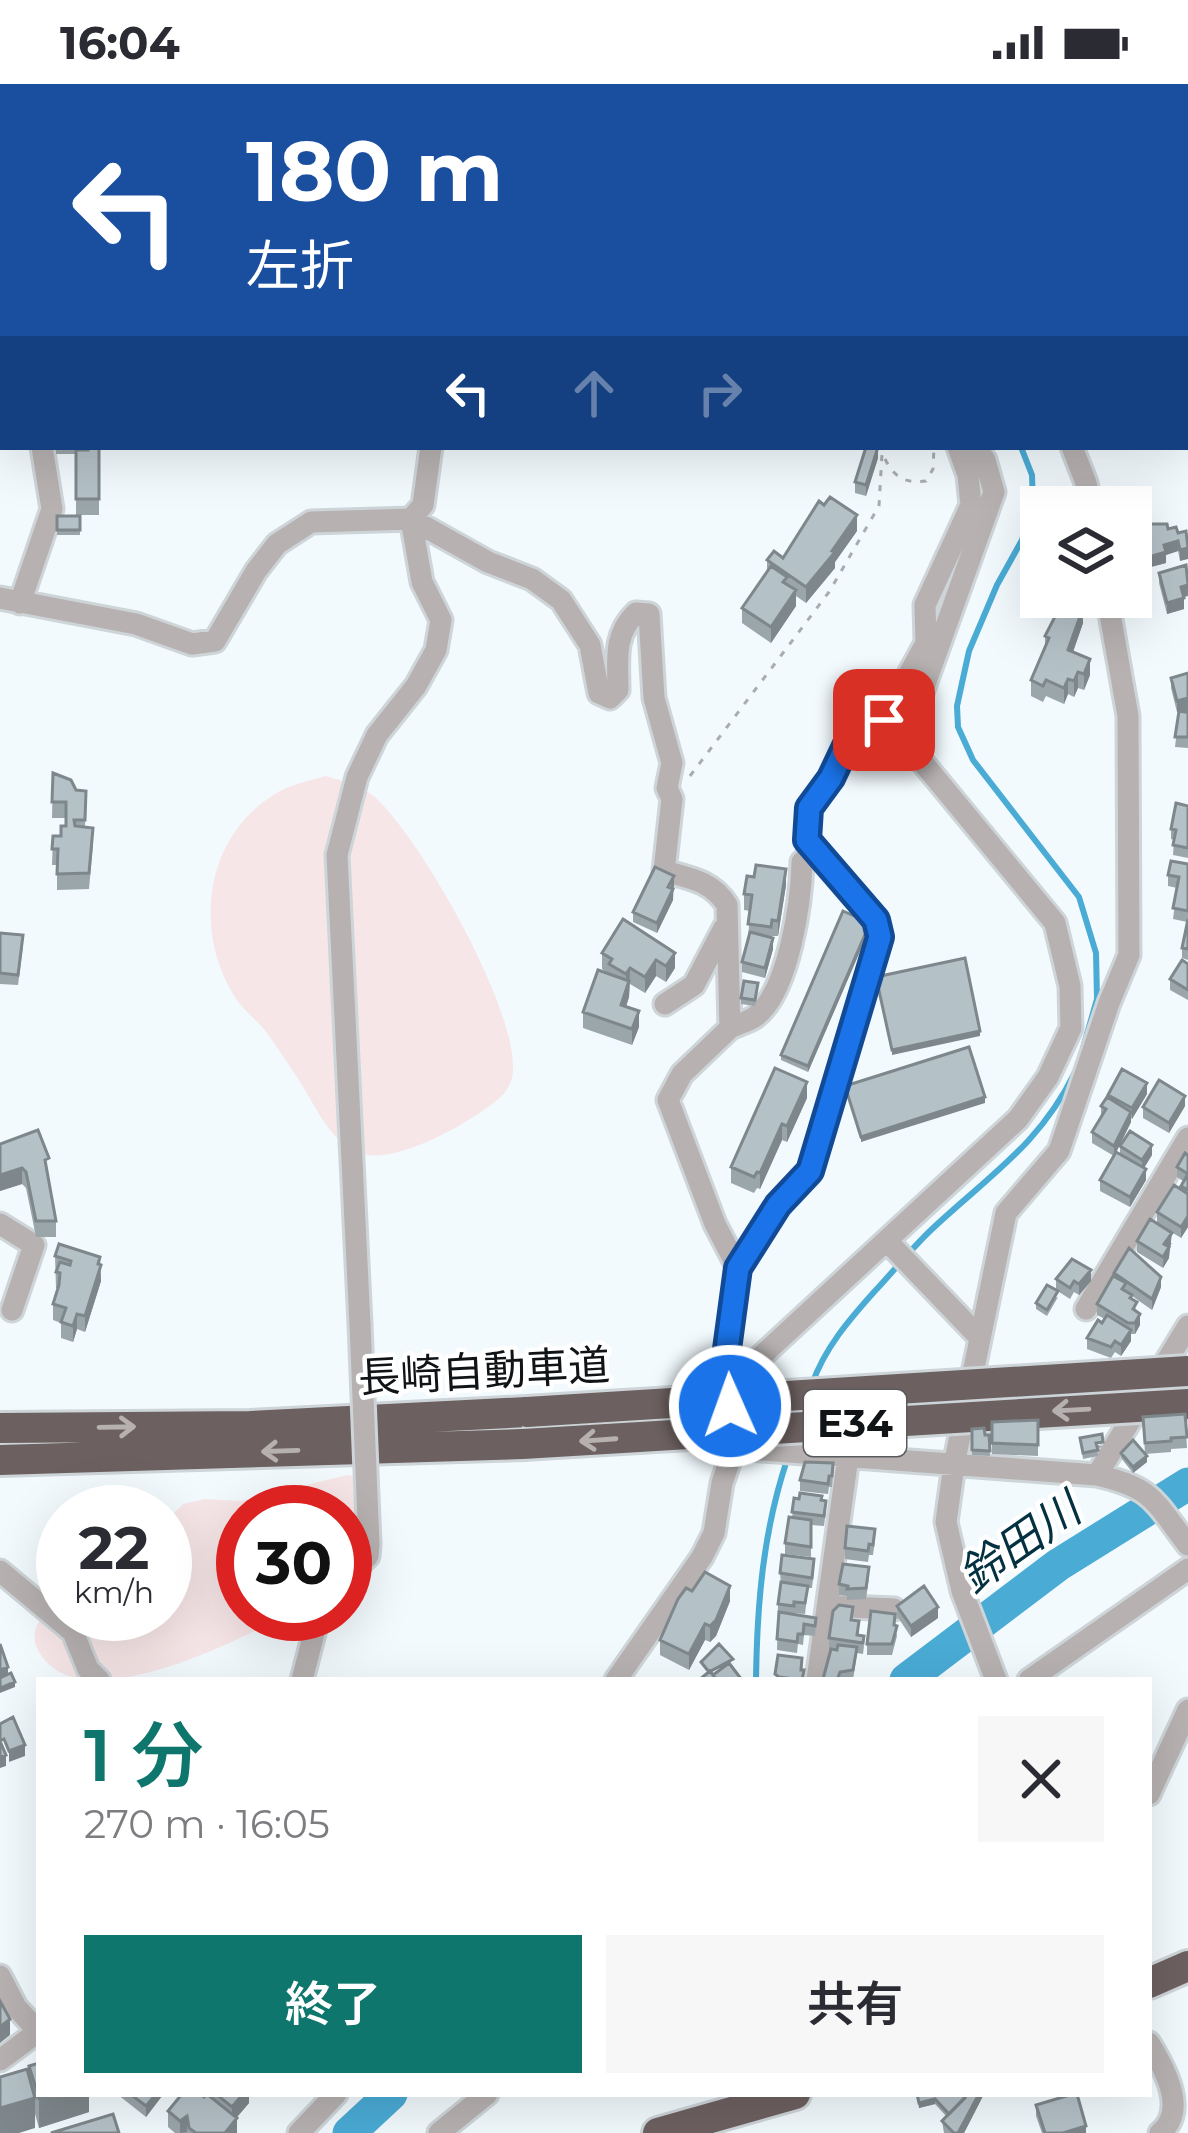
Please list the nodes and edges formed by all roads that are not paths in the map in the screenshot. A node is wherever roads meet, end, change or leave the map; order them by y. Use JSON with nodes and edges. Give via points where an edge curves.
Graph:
{"nodes":[{"id":1,"x":43,"y":450,"type":"edge"},
{"id":2,"x":431,"y":450,"type":"edge"},
{"id":3,"x":959,"y":450,"type":"edge"},
{"id":4,"x":977,"y":450,"type":"edge"},
{"id":5,"x":1073,"y":450,"type":"edge"},
{"id":6,"x":1086,"y":486,"type":"edge"},
{"id":7,"x":411,"y":519,"type":"junction"},
{"id":8,"x":10,"y":601,"type":"edge"},
{"id":9,"x":1110,"y":618,"type":"edge"},
{"id":10,"x":815,"y":849,"type":"junction"},
{"id":11,"x":727,"y":922,"type":"junction"},
{"id":12,"x":665,"y":1004,"type":"dead end"},
{"id":13,"x":730,"y":1028,"type":"junction"},
{"id":14,"x":1188,"y":1138,"type":"edge"},
{"id":15,"x":0,"y":1224,"type":"edge"},
{"id":16,"x":892,"y":1246,"type":"junction"},
{"id":17,"x":738,"y":1268,"type":"junction"},
{"id":18,"x":1086,"y":1309,"type":"dead end"},
{"id":19,"x":12,"y":1310,"type":"dead end"},
{"id":20,"x":1188,"y":1326,"type":"edge"},
{"id":21,"x":980,"y":1338,"type":"junction"},
{"id":22,"x":725,"y":1364,"type":"junction"},
{"id":23,"x":1188,"y":1371,"type":"edge"},
{"id":24,"x":1188,"y":1405,"type":"edge"},
{"id":25,"x":0,"y":1428,"type":"edge"},
{"id":26,"x":734,"y":1448,"type":"junction"},
{"id":27,"x":848,"y":1457,"type":"junction"},
{"id":28,"x":0,"y":1460,"type":"edge"},
{"id":29,"x":954,"y":1465,"type":"junction"},
{"id":30,"x":1096,"y":1475,"type":"junction"},
{"id":31,"x":367,"y":1485,"type":"edge"},
{"id":32,"x":1188,"y":1545,"type":"edge"},
{"id":33,"x":1188,"y":1569,"type":"edge"},
{"id":34,"x":0,"y":1571,"type":"edge"},
{"id":35,"x":884,"y":1603,"type":"dead end"},
{"id":36,"x":827,"y":1606,"type":"junction"},
{"id":37,"x":312,"y":1641,"type":"edge"},
{"id":38,"x":96,"y":1677,"type":"edge"},
{"id":39,"x":303,"y":1677,"type":"edge"},
{"id":40,"x":618,"y":1677,"type":"edge"},
{"id":41,"x":817,"y":1677,"type":"edge"},
{"id":42,"x":995,"y":1677,"type":"edge"},
{"id":43,"x":1033,"y":1677,"type":"edge"},
{"id":44,"x":1188,"y":1710,"type":"edge"},
{"id":45,"x":1152,"y":1788,"type":"edge"},
{"id":46,"x":1188,"y":1966,"type":"edge"},
{"id":47,"x":0,"y":1976,"type":"edge"},
{"id":48,"x":1152,"y":1982,"type":"edge"},
{"id":49,"x":36,"y":2028,"type":"edge"},
{"id":50,"x":36,"y":2033,"type":"edge"},
{"id":51,"x":1152,"y":2048,"type":"edge"},
{"id":52,"x":0,"y":2060,"type":"edge"},
{"id":53,"x":334,"y":2097,"type":"edge"},
{"id":54,"x":483,"y":2097,"type":"edge"},
{"id":55,"x":784,"y":2097,"type":"edge"},
{"id":56,"x":299,"y":2133,"type":"edge"},
{"id":57,"x":440,"y":2133,"type":"edge"},
{"id":58,"x":658,"y":2133,"type":"edge"},
{"id":59,"x":1160,"y":2133,"type":"edge"}],
"edges":[{"from":1,"to":8,"type":"street","via":[[52,509]]},
{"from":2,"to":7,"type":"street","via":[[423,506]]},
{"from":3,"to":10,"type":"street","via":[[971,506],[925,605],[926,643],[884,720],[849,740],[809,808],[807,840]]},
{"from":4,"to":16,"type":"street","via":[[994,492],[913,734],[919,758],[1054,923],[1071,1028],[1018,1119]]},
{"from":5,"to":6,"type":"street"},
{"from":7,"to":8,"type":"street","via":[[311,522],[277,544],[215,641],[192,644],[136,624]]},
{"from":7,"to":11,"type":"street","via":[[562,600],[590,645],[599,693],[610,698],[618,691],[623,625],[649,614],[654,698],[672,763],[664,871],[717,890]]},
{"from":7,"to":31,"type":"street","bridge":true,"via":[[422,582],[441,620],[436,650],[377,735],[337,855]]},
{"from":9,"to":21,"type":"street","via":[[1128,716],[1129,955],[1059,1151],[1006,1213]]},
{"from":10,"to":13,"type":"street","via":[[802,862],[796,932],[774,987],[758,1016]]},
{"from":10,"to":17,"type":"street","via":[[876,920],[880,937],[810,1171]]},
{"from":11,"to":12,"type":"street","via":[[694,986]]},
{"from":11,"to":13,"type":"street"},
{"from":13,"to":17,"type":"street","via":[[682,1074],[668,1100]]},
{"from":14,"to":18,"type":"street"},
{"from":15,"to":19,"type":"street","via":[[34,1244]]},
{"from":16,"to":21,"type":"street"},
{"from":16,"to":22,"type":"street","via":[[756,1360]]},
{"from":17,"to":22,"type":"street"},
{"from":20,"to":30,"type":"street"},
{"from":21,"to":29,"type":"street"},
{"from":22,"to":26,"type":"street"},
{"from":25,"to":23,"type":"highway","name":"長崎自動車道","number":"E34","one_way":true,"bridge":true,"via":[[250,1426]]},
{"from":24,"to":28,"type":"highway","name":"長崎自動車道","number":"E34","one_way":true,"bridge":true,"via":[[523,1444]]},
{"from":26,"to":27,"type":"street"},
{"from":26,"to":40,"type":"street","via":[[702,1557]]},
{"from":27,"to":29,"type":"street"},
{"from":27,"to":36,"type":"street"},
{"from":29,"to":30,"type":"street"},
{"from":29,"to":42,"type":"street","via":[[946,1522]]},
{"from":30,"to":32,"type":"street","via":[[1147,1492]]},
{"from":33,"to":43,"type":"street"},
{"from":34,"to":38,"type":"street","via":[[73,1632]]},
{"from":35,"to":36,"type":"street"},
{"from":36,"to":41,"type":"street"},
{"from":37,"to":39,"type":"street"},
{"from":44,"to":45,"type":"street"},
{"from":46,"to":48,"type":"highway"},
{"from":47,"to":49,"type":"street"},
{"from":50,"to":52,"type":"street"},
{"from":51,"to":59,"type":"street","via":[[1179,2096],[1177,2116]]},
{"from":53,"to":56,"type":"street"},
{"from":54,"to":57,"type":"street"},
{"from":55,"to":58,"type":"highway"}]}
